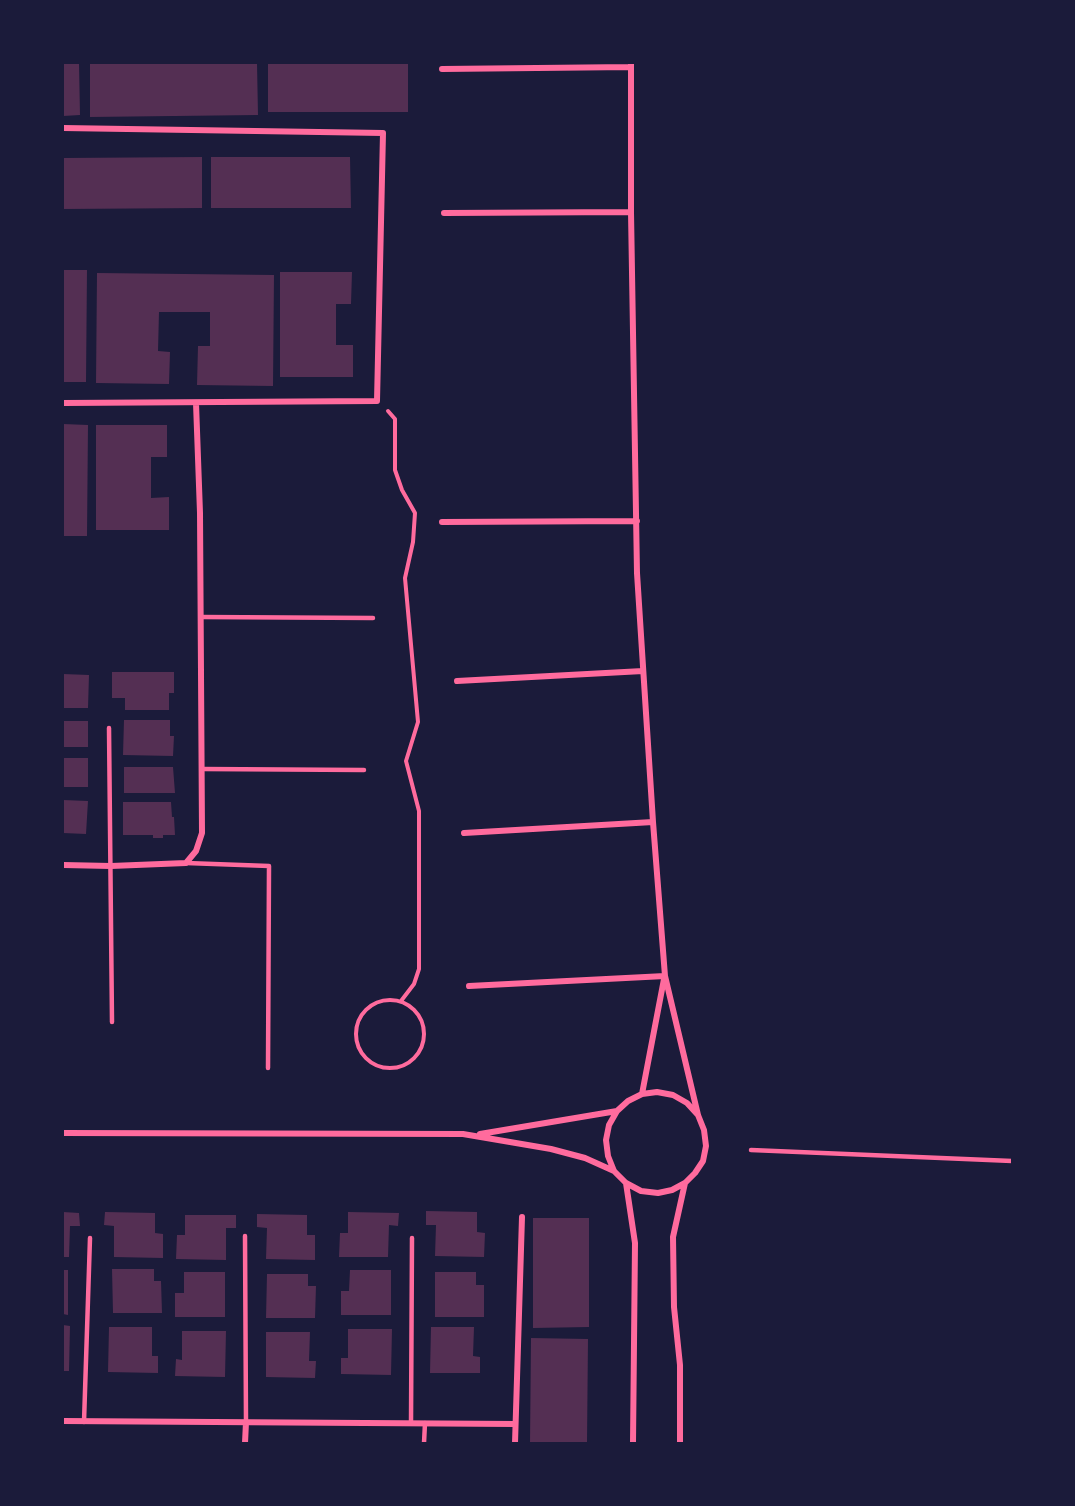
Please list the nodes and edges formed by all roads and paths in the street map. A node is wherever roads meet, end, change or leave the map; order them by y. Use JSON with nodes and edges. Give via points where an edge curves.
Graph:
{"nodes":[{"id":1,"x":631,"y":65,"type":"edge"},
{"id":2,"x":442,"y":69,"type":"dead end"},
{"id":3,"x":63,"y":128,"type":"edge"},
{"id":4,"x":631,"y":212,"type":"junction"},
{"id":5,"x":444,"y":213,"type":"dead end"},
{"id":6,"x":377,"y":401,"type":"junction"},
{"id":7,"x":63,"y":403,"type":"edge"},
{"id":8,"x":196,"y":403,"type":"junction"},
{"id":9,"x":637,"y":521,"type":"junction"},
{"id":10,"x":442,"y":522,"type":"dead end"},
{"id":11,"x":201,"y":617,"type":"junction"},
{"id":12,"x":373,"y":618,"type":"dead end"},
{"id":13,"x":643,"y":671,"type":"junction"},
{"id":14,"x":457,"y":681,"type":"dead end"},
{"id":15,"x":109,"y":728,"type":"dead end"},
{"id":16,"x":202,"y":769,"type":"junction"},
{"id":17,"x":363,"y":770,"type":"dead end"},
{"id":18,"x":653,"y":822,"type":"junction"},
{"id":19,"x":464,"y":833,"type":"dead end"},
{"id":20,"x":186,"y":863,"type":"junction"},
{"id":21,"x":63,"y":865,"type":"edge"},
{"id":22,"x":111,"y":866,"type":"junction"},
{"id":23,"x":665,"y":976,"type":"junction"},
{"id":24,"x":470,"y":986,"type":"dead end"},
{"id":25,"x":401,"y":1001,"type":"junction"},
{"id":26,"x":112,"y":1022,"type":"dead end"},
{"id":27,"x":268,"y":1068,"type":"dead end"},
{"id":28,"x":642,"y":1094,"type":"junction"},
{"id":29,"x":617,"y":1111,"type":"junction"},
{"id":30,"x":698,"y":1115,"type":"junction"},
{"id":31,"x":63,"y":1133,"type":"edge"},
{"id":32,"x":477,"y":1135,"type":"junction"},
{"id":33,"x":751,"y":1150,"type":"dead end"},
{"id":34,"x":1012,"y":1161,"type":"edge"},
{"id":35,"x":615,"y":1171,"type":"junction"},
{"id":36,"x":626,"y":1183,"type":"junction"},
{"id":37,"x":685,"y":1184,"type":"junction"},
{"id":38,"x":522,"y":1217,"type":"dead end"},
{"id":39,"x":245,"y":1236,"type":"dead end"},
{"id":40,"x":90,"y":1238,"type":"dead end"},
{"id":41,"x":412,"y":1238,"type":"dead end"},
{"id":42,"x":63,"y":1421,"type":"edge"},
{"id":43,"x":84,"y":1422,"type":"junction"},
{"id":44,"x":246,"y":1422,"type":"junction"},
{"id":45,"x":411,"y":1423,"type":"junction"},
{"id":46,"x":424,"y":1423,"type":"junction"},
{"id":47,"x":515,"y":1424,"type":"junction"},
{"id":48,"x":245,"y":1443,"type":"edge"},
{"id":49,"x":424,"y":1443,"type":"edge"},
{"id":50,"x":515,"y":1443,"type":"edge"},
{"id":51,"x":633,"y":1443,"type":"edge"},
{"id":52,"x":680,"y":1443,"type":"edge"}],
"edges":[{"from":1,"to":2,"type":"street"},
{"from":1,"to":4,"type":"street"},
{"from":3,"to":6,"type":"street","via":[[383,133]]},
{"from":4,"to":5,"type":"street"},
{"from":4,"to":9,"type":"street"},
{"from":6,"to":8,"type":"street"},
{"from":6,"to":25,"type":"path","via":[[395,419],[395,470],[416,513],[405,579],[418,722],[406,761],[419,811],[420,969]]},
{"from":7,"to":8,"type":"street"},
{"from":8,"to":11,"type":"street"},
{"from":9,"to":10,"type":"street"},
{"from":9,"to":13,"type":"street"},
{"from":11,"to":12,"type":"lane"},
{"from":11,"to":16,"type":"street"},
{"from":13,"to":14,"type":"street"},
{"from":13,"to":18,"type":"street"},
{"from":15,"to":22,"type":"lane"},
{"from":16,"to":17,"type":"lane"},
{"from":16,"to":20,"type":"street","via":[[202,833],[196,851]]},
{"from":18,"to":19,"type":"street"},
{"from":18,"to":23,"type":"street"},
{"from":20,"to":22,"type":"street"},
{"from":20,"to":27,"type":"lane","via":[[269,866]]},
{"from":21,"to":22,"type":"street"},
{"from":22,"to":26,"type":"lane"},
{"from":23,"to":24,"type":"street"},
{"from":23,"to":28,"type":"street"},
{"from":23,"to":30,"type":"street"},
{"from":25,"to":25,"type":"path","via":[[411,1007],[423,1025],[422,1047],[398,1068],[376,1065],[366,1059],[356,1038],[361,1016],[378,1002]]},
{"from":28,"to":29,"type":"street"},
{"from":28,"to":30,"type":"street","via":[[673,1095]]},
{"from":29,"to":32,"type":"street"},
{"from":29,"to":35,"type":"street","via":[[606,1140]]},
{"from":30,"to":37,"type":"street","via":[[706,1146],[703,1161]]},
{"from":31,"to":32,"type":"street"},
{"from":32,"to":35,"type":"street","via":[[547,1148]]},
{"from":33,"to":34,"type":"lane"},
{"from":35,"to":36,"type":"street"},
{"from":36,"to":37,"type":"street","via":[[641,1191],[658,1193]]},
{"from":36,"to":51,"type":"street","via":[[635,1243]]},
{"from":37,"to":52,"type":"street","via":[[673,1236]]},
{"from":38,"to":47,"type":"street"},
{"from":39,"to":44,"type":"lane"},
{"from":40,"to":43,"type":"lane"},
{"from":41,"to":45,"type":"lane"},
{"from":42,"to":43,"type":"street"},
{"from":43,"to":44,"type":"street"},
{"from":44,"to":45,"type":"street"},
{"from":44,"to":48,"type":"street"},
{"from":45,"to":46,"type":"street"},
{"from":46,"to":47,"type":"street"},
{"from":46,"to":49,"type":"lane"},
{"from":47,"to":50,"type":"street"}]}
